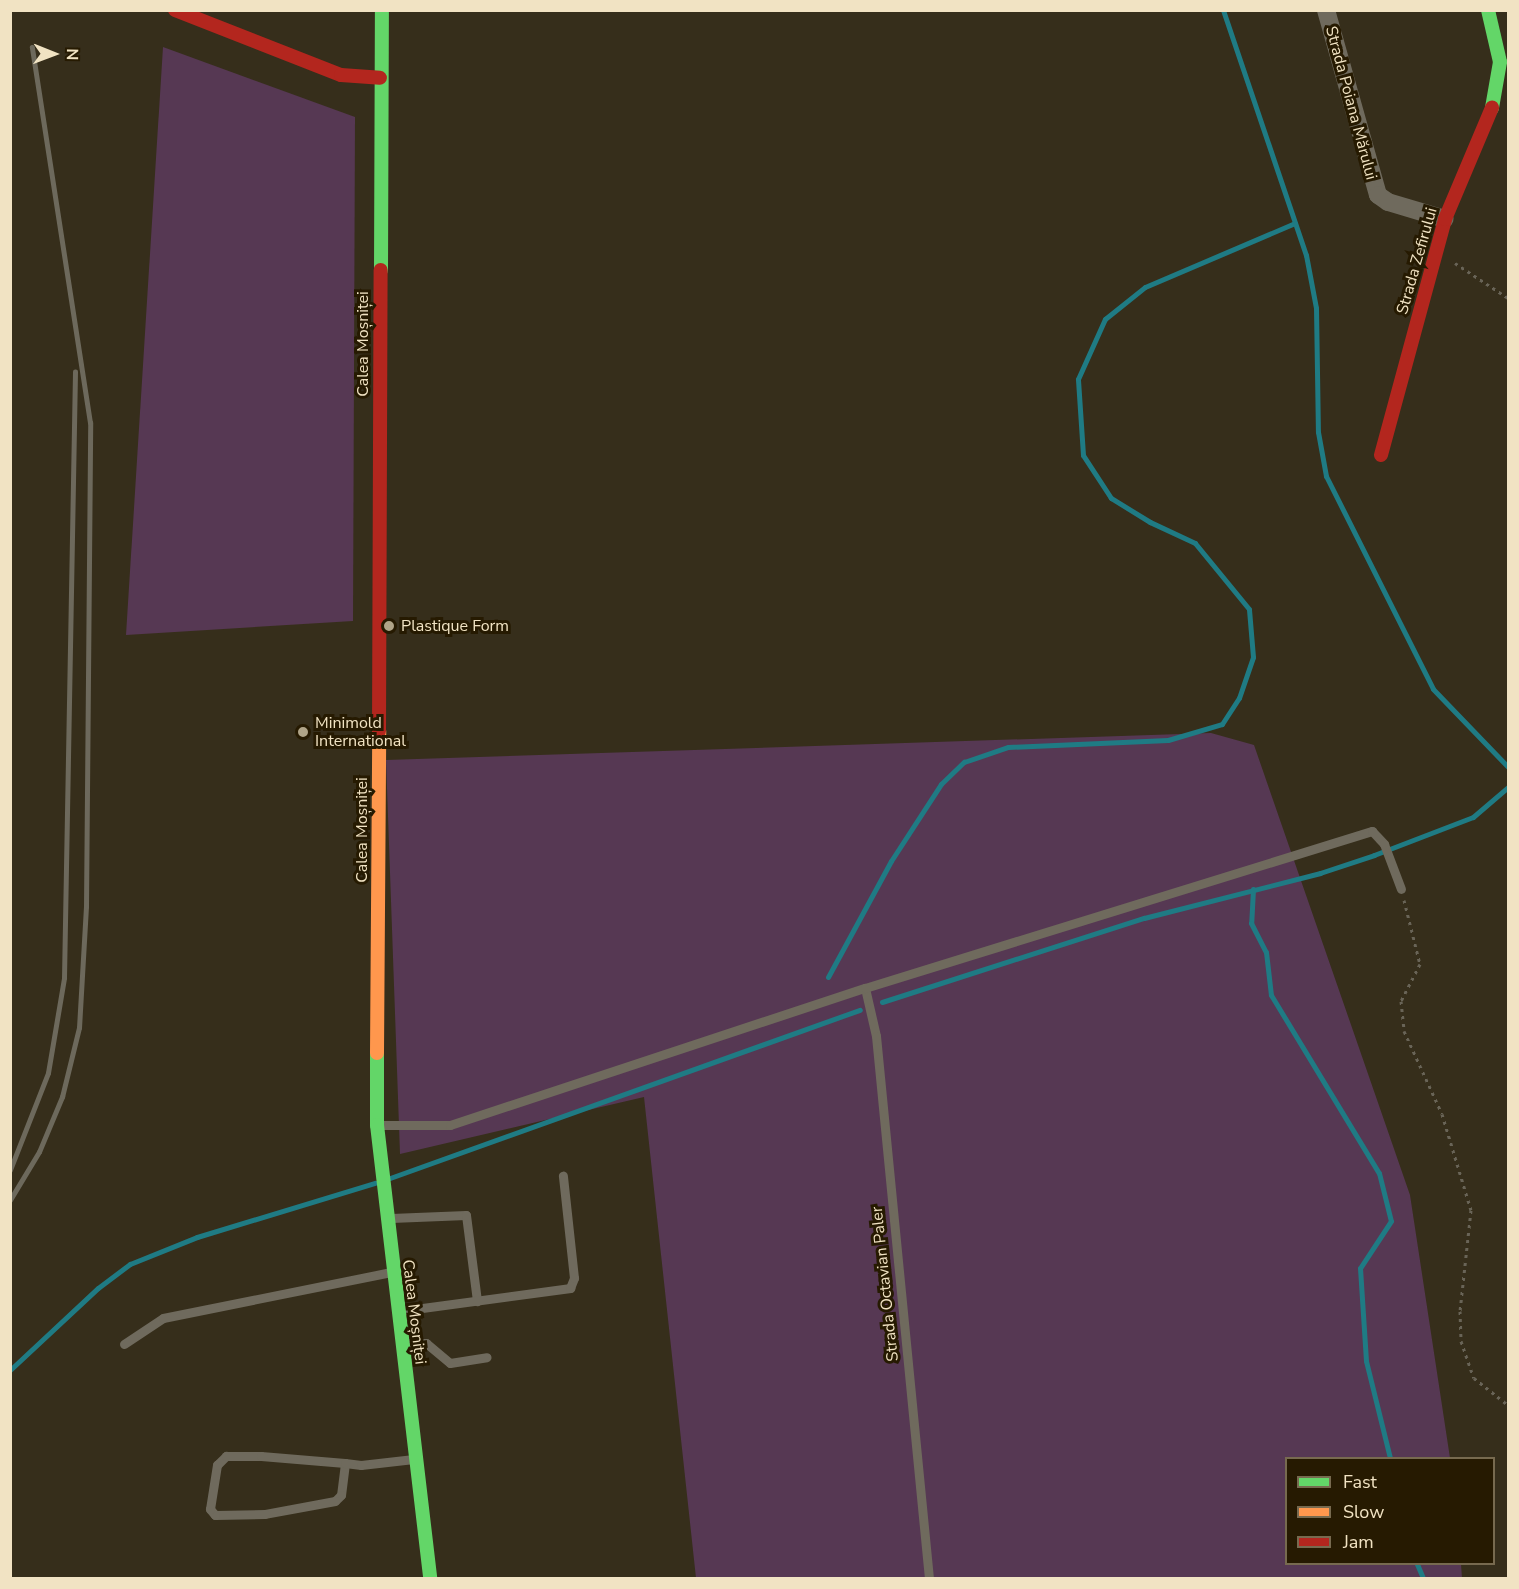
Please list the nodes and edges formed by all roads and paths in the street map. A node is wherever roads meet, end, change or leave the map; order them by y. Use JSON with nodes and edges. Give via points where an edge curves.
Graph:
{"nodes":[{"id":1,"x":175,"y":10,"type":"edge"},
{"id":2,"x":382,"y":10,"type":"edge"},
{"id":3,"x":1326,"y":10,"type":"edge"},
{"id":4,"x":1488,"y":10,"type":"edge"},
{"id":5,"x":380,"y":78,"type":"junction"},
{"id":6,"x":1445,"y":219,"type":"junction"},
{"id":7,"x":1436,"y":251,"type":"junction"},
{"id":8,"x":1509,"y":298,"type":"edge"},
{"id":9,"x":1381,"y":455,"type":"dead end"},
{"id":10,"x":1401,"y":889,"type":"joint"},
{"id":11,"x":865,"y":988,"type":"junction"},
{"id":12,"x":377,"y":1125,"type":"junction"},
{"id":13,"x":562,"y":1176,"type":"dead end"},
{"id":14,"x":385,"y":1219,"type":"junction"},
{"id":15,"x":392,"y":1272,"type":"junction"},
{"id":16,"x":477,"y":1301,"type":"junction"},
{"id":17,"x":398,"y":1311,"type":"junction"},
{"id":18,"x":402,"y":1343,"type":"junction"},
{"id":19,"x":124,"y":1344,"type":"dead end"},
{"id":20,"x":487,"y":1357,"type":"dead end"},
{"id":21,"x":1509,"y":1405,"type":"edge"},
{"id":22,"x":416,"y":1458,"type":"junction"},
{"id":23,"x":345,"y":1463,"type":"junction"},
{"id":24,"x":430,"y":1578,"type":"edge"},
{"id":25,"x":929,"y":1578,"type":"edge"}],
"edges":[{"from":1,"to":5,"type":"street","via":[[341,75]]},
{"from":2,"to":5,"type":"street","name":"Calea Moșniței"},
{"from":3,"to":6,"type":"street","name":"Strada Poiana Mărului","via":[[1378,195],[1388,202]]},
{"from":4,"to":6,"type":"street","name":"Strada Zefirului","via":[[1499,53],[1499,81],[1486,127]]},
{"from":5,"to":12,"type":"street","name":"Calea Moșniței"},
{"from":6,"to":7,"type":"street","name":"Strada Zefirului"},
{"from":7,"to":8,"type":"path"},
{"from":7,"to":9,"type":"street","name":"Strada Zefirului"},
{"from":10,"to":11,"type":"lane","via":[[1384,844],[1372,831]]},
{"from":10,"to":21,"type":"path","via":[[1420,964],[1401,1001],[1404,1031],[1442,1114],[1471,1210],[1460,1311],[1461,1341],[1474,1378]]},
{"from":11,"to":12,"type":"lane","via":[[450,1125]]},
{"from":11,"to":25,"type":"lane","name":"Strada Octavian Paler","via":[[876,1036]]},
{"from":12,"to":14,"type":"street","name":"Calea Moșniței"},
{"from":13,"to":16,"type":"lane","via":[[574,1283],[570,1288]]},
{"from":14,"to":15,"type":"street","name":"Calea Moșniței"},
{"from":14,"to":16,"type":"lane","via":[[466,1215]]},
{"from":15,"to":17,"type":"street","name":"Calea Moșniței"},
{"from":15,"to":19,"type":"lane","via":[[163,1318]]},
{"from":16,"to":17,"type":"lane"},
{"from":17,"to":18,"type":"street","name":"Calea Moșniței"},
{"from":18,"to":20,"type":"lane","via":[[426,1344],[450,1363]]},
{"from":18,"to":22,"type":"street","name":"Calea Moșniței"},
{"from":22,"to":23,"type":"lane","via":[[371,1465]]},
{"from":22,"to":24,"type":"street","name":"Calea Moșniței"},
{"from":23,"to":23,"type":"lane","via":[[226,1456],[217,1465],[208,1503],[215,1515],[266,1514],[335,1501],[341,1495]]}]}
